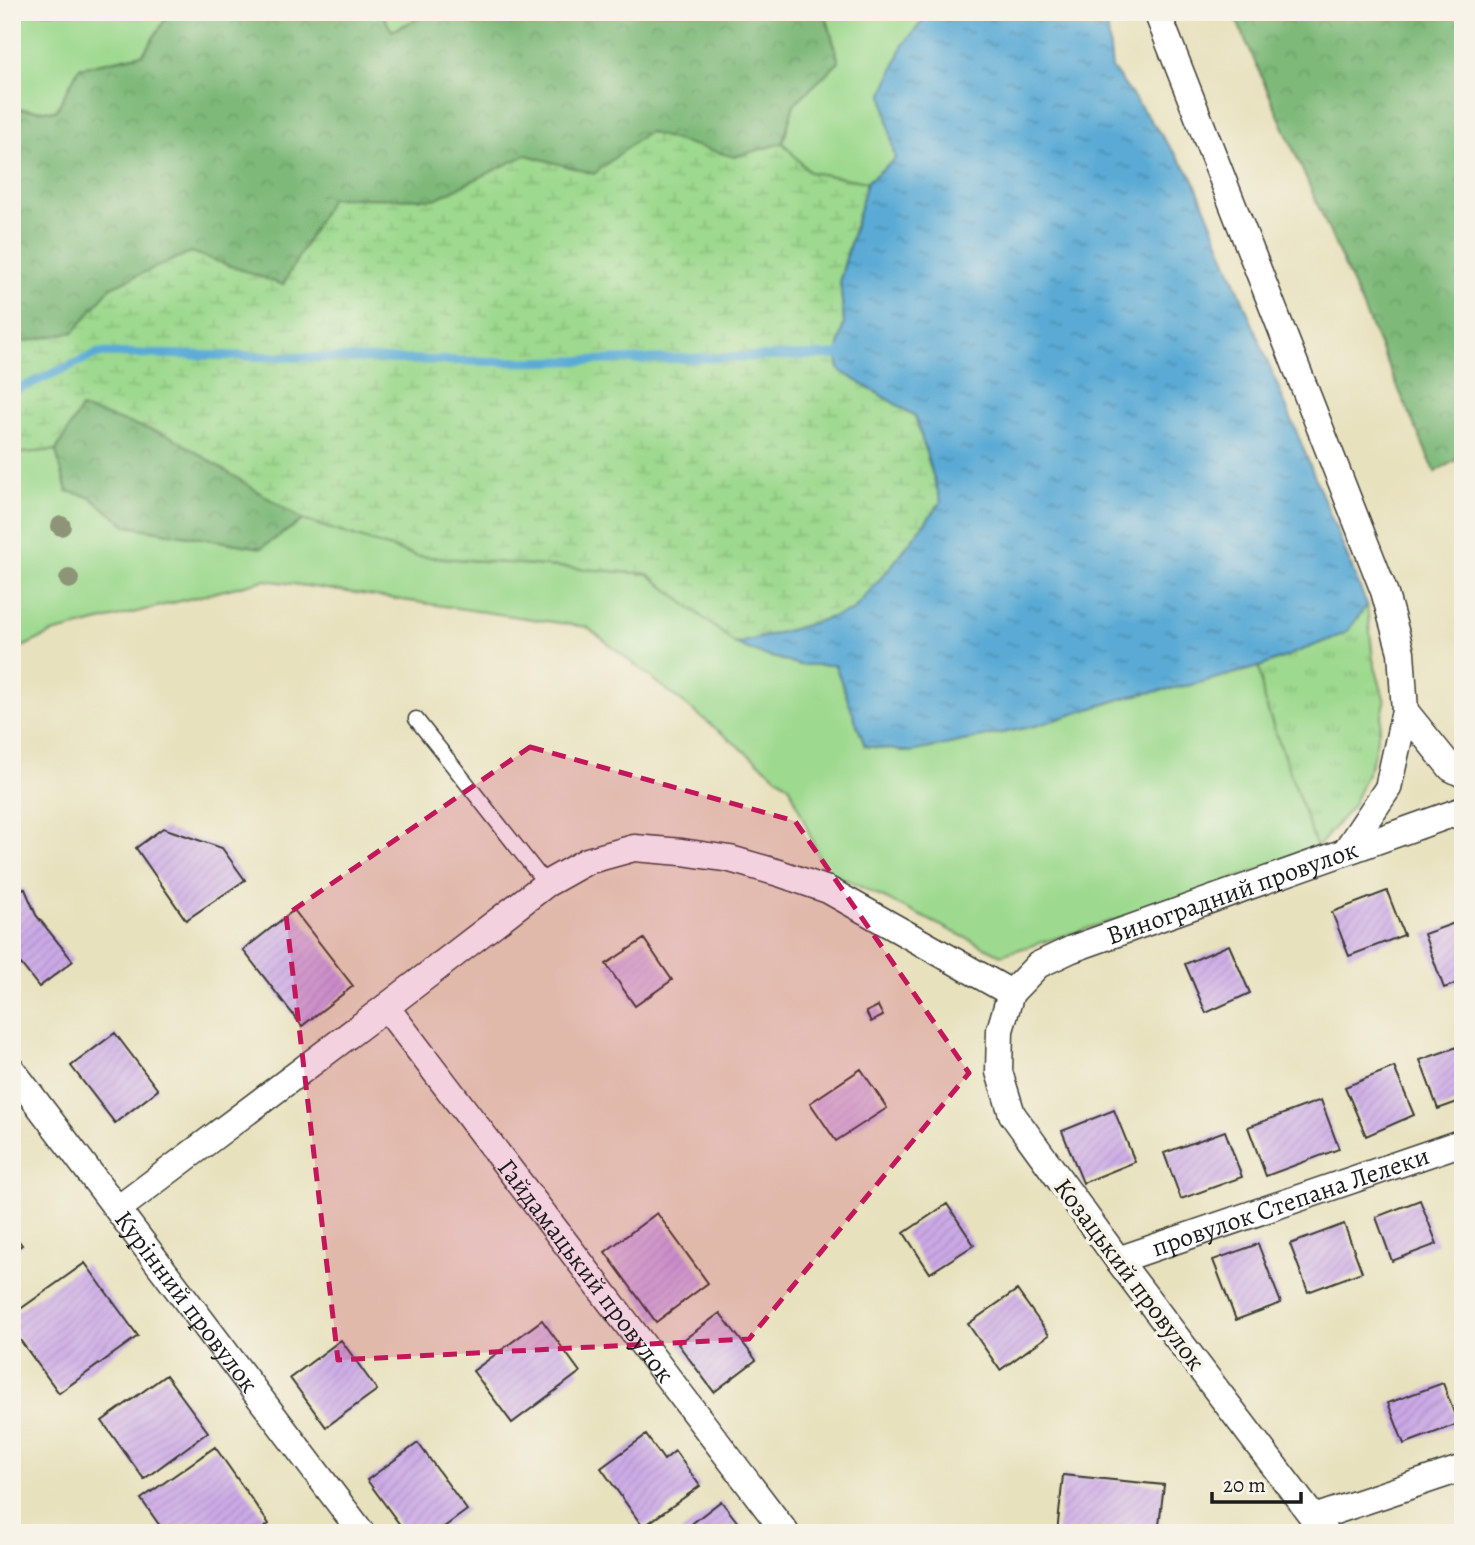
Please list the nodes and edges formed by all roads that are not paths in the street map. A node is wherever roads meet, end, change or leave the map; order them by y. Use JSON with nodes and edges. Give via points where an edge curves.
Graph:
{"nodes":[{"id":1,"x":1157,"y":12,"type":"edge"},
{"id":2,"x":1405,"y":711,"type":"junction"},
{"id":3,"x":416,"y":719,"type":"dead end"},
{"id":4,"x":1463,"y":774,"type":"edge"},
{"id":5,"x":1463,"y":810,"type":"edge"},
{"id":6,"x":1345,"y":852,"type":"junction"},
{"id":7,"x":546,"y":884,"type":"junction"},
{"id":8,"x":1012,"y":993,"type":"junction"},
{"id":9,"x":386,"y":1007,"type":"junction"},
{"id":10,"x":12,"y":1070,"type":"edge"},
{"id":11,"x":1463,"y":1142,"type":"edge"},
{"id":12,"x":118,"y":1209,"type":"junction"},
{"id":13,"x":1118,"y":1260,"type":"junction"},
{"id":14,"x":1463,"y":1468,"type":"edge"},
{"id":15,"x":1319,"y":1525,"type":"edge"},
{"id":16,"x":362,"y":1533,"type":"edge"},
{"id":17,"x":786,"y":1533,"type":"edge"}],
"edges":[{"from":1,"to":2,"type":"street","via":[[1384,591],[1401,652]]},
{"from":2,"to":4,"type":"street","via":[[1451,768]]},
{"from":2,"to":6,"type":"street","via":[[1388,788]]},
{"from":3,"to":7,"type":"lane"},
{"from":5,"to":6,"type":"street","name":"Виноградний провулок"},
{"from":6,"to":8,"type":"street","name":"Виноградний провулок","via":[[1072,948],[1038,965]]},
{"from":7,"to":8,"type":"street","via":[[587,861],[634,848],[730,859],[828,890]]},
{"from":7,"to":9,"type":"street"},
{"from":8,"to":13,"type":"street","name":"Козацький провулок","via":[[1000,1030],[999,1072],[1012,1114]]},
{"from":9,"to":12,"type":"street"},
{"from":9,"to":17,"type":"street","name":"Гайдамацький провулок"},
{"from":10,"to":12,"type":"street","name":"Курінний провулок"},
{"from":11,"to":13,"type":"street","name":"провулок Степана Лелеки"},
{"from":12,"to":16,"type":"street","name":"Курінний провулок"},
{"from":13,"to":15,"type":"street","name":"Козацький провулок"},
{"from":14,"to":15,"type":"street"}]}
